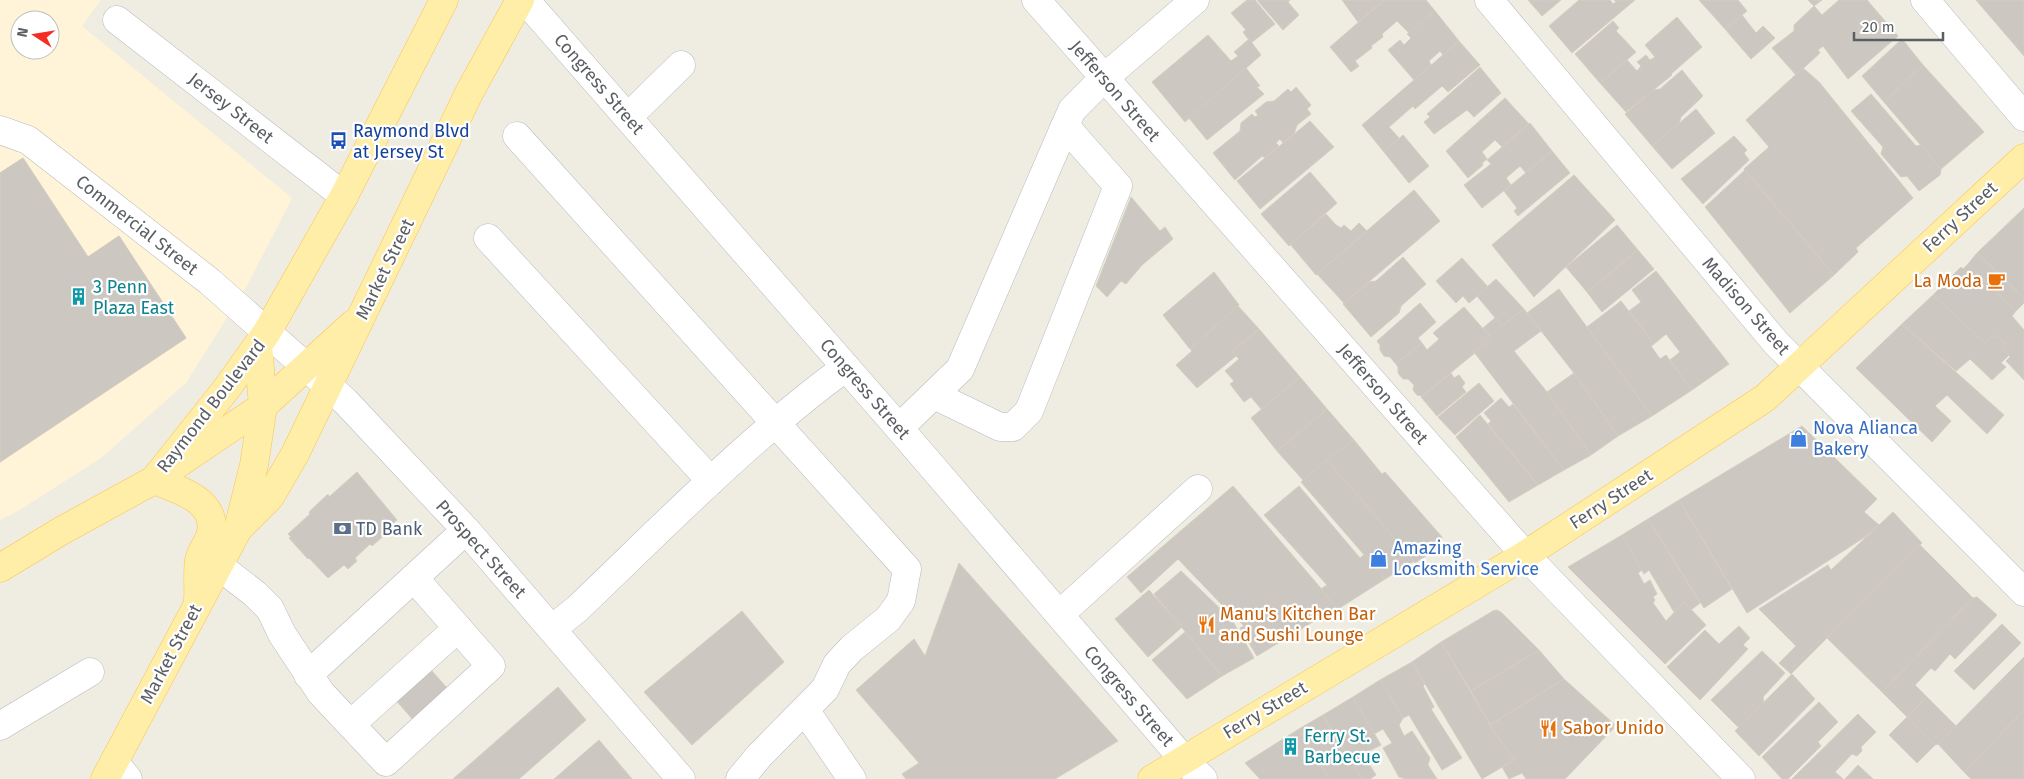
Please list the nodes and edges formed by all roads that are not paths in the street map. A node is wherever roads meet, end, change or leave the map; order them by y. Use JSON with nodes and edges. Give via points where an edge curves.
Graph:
{"nodes":[{"id":1,"x":444,"y":0,"type":"edge"},
{"id":2,"x":520,"y":0,"type":"edge"},
{"id":3,"x":525,"y":0,"type":"edge"},
{"id":4,"x":1036,"y":0,"type":"edge"},
{"id":5,"x":1196,"y":0,"type":"edge"},
{"id":6,"x":1489,"y":0,"type":"edge"},
{"id":7,"x":1925,"y":0,"type":"edge"},
{"id":8,"x":117,"y":20,"type":"dead end"},
{"id":9,"x":681,"y":65,"type":"dead end"},
{"id":10,"x":1104,"y":78,"type":"junction"},
{"id":11,"x":628,"y":117,"type":"junction"},
{"id":12,"x":2024,"y":117,"type":"edge"},
{"id":13,"x":1065,"y":126,"type":"junction"},
{"id":14,"x":0,"y":130,"type":"edge"},
{"id":15,"x":517,"y":136,"type":"dead end"},
{"id":16,"x":2024,"y":158,"type":"edge"},
{"id":17,"x":344,"y":196,"type":"junction"},
{"id":18,"x":488,"y":238,"type":"dead end"},
{"id":19,"x":362,"y":315,"type":"junction"},
{"id":20,"x":262,"y":339,"type":"junction"},
{"id":21,"x":306,"y":366,"type":"junction"},
{"id":22,"x":1799,"y":366,"type":"junction"},
{"id":23,"x":846,"y":367,"type":"junction"},
{"id":24,"x":328,"y":386,"type":"junction"},
{"id":25,"x":934,"y":395,"type":"junction"},
{"id":26,"x":263,"y":406,"type":"junction"},
{"id":27,"x":775,"y":424,"type":"junction"},
{"id":28,"x":899,"y":428,"type":"junction"},
{"id":29,"x":154,"y":480,"type":"junction"},
{"id":30,"x":711,"y":481,"type":"junction"},
{"id":31,"x":1198,"y":489,"type":"dead end"},
{"id":32,"x":238,"y":529,"type":"junction"},
{"id":33,"x":466,"y":530,"type":"junction"},
{"id":34,"x":1525,"y":555,"type":"junction"},
{"id":35,"x":219,"y":566,"type":"junction"},
{"id":36,"x":0,"y":568,"type":"edge"},
{"id":37,"x":414,"y":578,"type":"junction"},
{"id":38,"x":2024,"y":592,"type":"edge"},
{"id":39,"x":198,"y":602,"type":"junction"},
{"id":40,"x":1060,"y":614,"type":"junction"},
{"id":41,"x":552,"y":629,"type":"junction"},
{"id":42,"x":469,"y":641,"type":"junction"},
{"id":43,"x":90,"y":672,"type":"dead end"},
{"id":44,"x":308,"y":675,"type":"junction"},
{"id":45,"x":805,"y":710,"type":"junction"},
{"id":46,"x":0,"y":726,"type":"edge"},
{"id":47,"x":363,"y":737,"type":"junction"},
{"id":48,"x":1184,"y":760,"type":"junction"},
{"id":49,"x":116,"y":773,"type":"edge"},
{"id":50,"x":681,"y":779,"type":"edge"},
{"id":51,"x":740,"y":779,"type":"edge"},
{"id":52,"x":852,"y":779,"type":"edge"},
{"id":53,"x":1152,"y":779,"type":"edge"},
{"id":54,"x":1204,"y":779,"type":"edge"},
{"id":55,"x":1741,"y":779,"type":"edge"}],
"edges":[{"from":1,"to":17,"type":"main road"},
{"from":2,"to":19,"type":"main road","name":"Market Street","via":[[469,93]]},
{"from":3,"to":11,"type":"street","name":"Congress Street"},
{"from":4,"to":10,"type":"street","name":"Jefferson Street"},
{"from":5,"to":10,"type":"street"},
{"from":6,"to":22,"type":"street","name":"Madison Street","via":[[1776,343]]},
{"from":7,"to":12,"type":"street"},
{"from":8,"to":17,"type":"street","name":"Jersey Street"},
{"from":9,"to":11,"type":"street"},
{"from":10,"to":13,"type":"street","via":[[1072,110]]},
{"from":10,"to":34,"type":"street","name":"Jefferson Street"},
{"from":11,"to":23,"type":"street","name":"Congress Street"},
{"from":13,"to":25,"type":"street","via":[[960,369]]},
{"from":13,"to":25,"type":"street","via":[[1118,186],[1029,411],[1013,427],[1000,428]]},
{"from":14,"to":20,"type":"street","name":"Commercial Street","via":[[28,140],[209,281]]},
{"from":15,"to":27,"type":"street"},
{"from":16,"to":22,"type":"main road","name":"Ferry Street"},
{"from":17,"to":20,"type":"main road"},
{"from":18,"to":30,"type":"street"},
{"from":19,"to":21,"type":"main road","name":"Raymond Boulevard"},
{"from":19,"to":24,"type":"main road","name":"Market Street"},
{"from":20,"to":21,"type":"street","name":"Prospect Street"},
{"from":20,"to":26,"type":"main road","name":"Market Street"},
{"from":20,"to":29,"type":"main road","name":"Raymond Boulevard"},
{"from":21,"to":24,"type":"street","name":"Prospect Street"},
{"from":21,"to":26,"type":"main road","name":"Raymond Boulevard"},
{"from":22,"to":34,"type":"main road","name":"Ferry Street","via":[[1764,398]]},
{"from":22,"to":38,"type":"street","name":"Madison Street"},
{"from":23,"to":27,"type":"street"},
{"from":23,"to":28,"type":"street","name":"Congress Street"},
{"from":24,"to":32,"type":"main road","name":"Market Street","via":[[270,497]]},
{"from":24,"to":33,"type":"street","name":"Prospect Street"},
{"from":25,"to":28,"type":"street"},
{"from":26,"to":29,"type":"main road","name":"Raymond Boulevard"},
{"from":26,"to":32,"type":"main road","name":"Market Street","via":[[254,465]]},
{"from":27,"to":30,"type":"street"},
{"from":27,"to":45,"type":"street","via":[[907,569],[901,601],[888,619],[837,664],[825,689]]},
{"from":28,"to":40,"type":"street","name":"Congress Street"},
{"from":29,"to":36,"type":"main road","name":"Raymond Boulevard","via":[[61,530]]},
{"from":29,"to":39,"type":"main road","via":[[189,494],[209,512],[211,534],[199,559]]},
{"from":30,"to":41,"type":"street"},
{"from":31,"to":40,"type":"street"},
{"from":32,"to":35,"type":"main road","name":"Market Street"},
{"from":33,"to":37,"type":"street"},
{"from":33,"to":41,"type":"street","name":"Prospect Street"},
{"from":34,"to":48,"type":"main road","name":"Ferry Street"},
{"from":34,"to":55,"type":"street","name":"Jefferson Street"},
{"from":35,"to":39,"type":"main road","name":"Market Street"},
{"from":35,"to":44,"type":"street","via":[[270,609]]},
{"from":37,"to":42,"type":"street"},
{"from":37,"to":44,"type":"street"},
{"from":39,"to":49,"type":"main road","name":"Market Street"},
{"from":40,"to":48,"type":"street","name":"Congress Street"},
{"from":41,"to":50,"type":"street","name":"Prospect Street"},
{"from":42,"to":47,"type":"street"},
{"from":42,"to":47,"type":"street","via":[[491,666],[386,762]]},
{"from":43,"to":46,"type":"street"},
{"from":44,"to":47,"type":"street"},
{"from":45,"to":51,"type":"street","via":[[758,756]]},
{"from":45,"to":52,"type":"street"},
{"from":48,"to":53,"type":"main road","name":"Ferry Street"},
{"from":48,"to":54,"type":"street","name":"Congress Street"}]}
